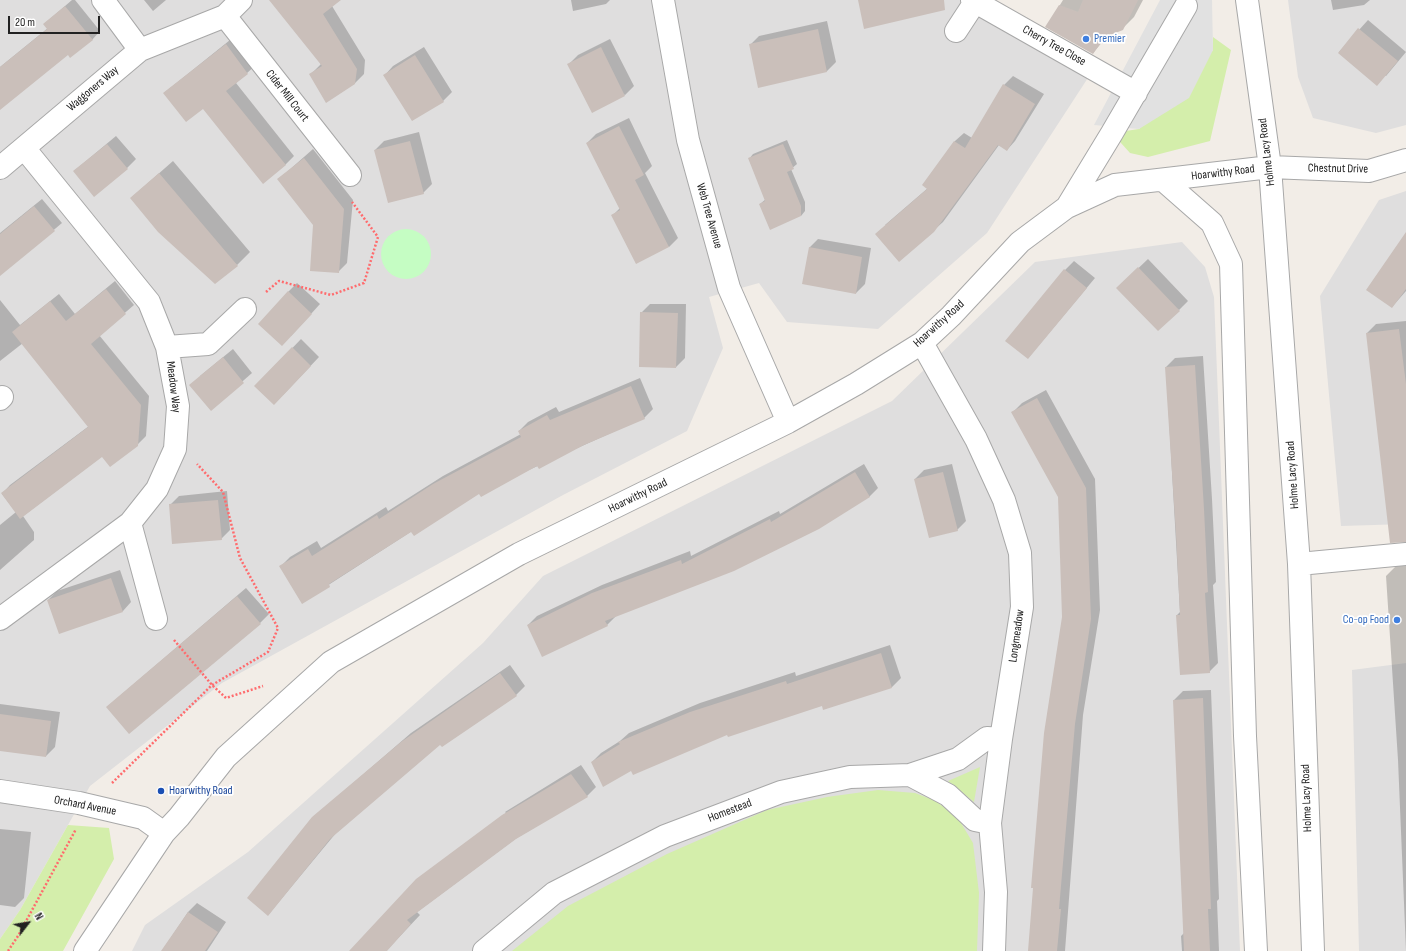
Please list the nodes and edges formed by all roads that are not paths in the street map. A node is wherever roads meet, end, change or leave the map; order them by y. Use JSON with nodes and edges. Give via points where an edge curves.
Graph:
{"nodes":[{"id":1,"x":103,"y":0,"type":"edge"},
{"id":2,"x":241,"y":0,"type":"edge"},
{"id":3,"x":663,"y":0,"type":"edge"},
{"id":4,"x":1247,"y":0,"type":"edge"},
{"id":5,"x":973,"y":1,"type":"edge"},
{"id":6,"x":1186,"y":6,"type":"dead end"},
{"id":7,"x":225,"y":16,"type":"junction"},
{"id":8,"x":956,"y":31,"type":"dead end"},
{"id":9,"x":140,"y":50,"type":"junction"},
{"id":10,"x":1136,"y":93,"type":"junction"},
{"id":11,"x":24,"y":148,"type":"junction"},
{"id":12,"x":1406,"y":160,"type":"edge"},
{"id":13,"x":1270,"y":167,"type":"junction"},
{"id":14,"x":0,"y":168,"type":"edge"},
{"id":15,"x":350,"y":175,"type":"road end"},
{"id":16,"x":1163,"y":180,"type":"junction"},
{"id":17,"x":1067,"y":207,"type":"junction"},
{"id":18,"x":245,"y":309,"type":"road end"},
{"id":19,"x":922,"y":343,"type":"junction"},
{"id":20,"x":167,"y":347,"type":"junction"},
{"id":21,"x":788,"y":422,"type":"junction"},
{"id":22,"x":130,"y":523,"type":"junction"},
{"id":23,"x":1406,"y":554,"type":"edge"},
{"id":24,"x":1299,"y":564,"type":"junction"},
{"id":25,"x":0,"y":619,"type":"edge"},
{"id":26,"x":156,"y":619,"type":"road end"},
{"id":27,"x":1001,"y":739,"type":"junction"},
{"id":28,"x":910,"y":775,"type":"junction"},
{"id":29,"x":0,"y":791,"type":"edge"},
{"id":30,"x":990,"y":823,"type":"junction"},
{"id":31,"x":164,"y":833,"type":"junction"},
{"id":32,"x":85,"y":951,"type":"edge"},
{"id":33,"x":484,"y":951,"type":"edge"},
{"id":34,"x":994,"y":951,"type":"edge"},
{"id":35,"x":1256,"y":951,"type":"edge"},
{"id":36,"x":1313,"y":951,"type":"edge"}],
"edges":[{"from":1,"to":9,"type":"street"},
{"from":2,"to":7,"type":"street"},
{"from":3,"to":21,"type":"street","name":"Web Tree Avenue","via":[[688,140],[729,288]]},
{"from":4,"to":13,"type":"street","name":"Holme Lacy Road"},
{"from":5,"to":8,"type":"street"},
{"from":5,"to":10,"type":"street","name":"Cherry Tree Close"},
{"from":6,"to":10,"type":"street"},
{"from":7,"to":9,"type":"street"},
{"from":7,"to":15,"type":"street","name":"Cider Mill Court"},
{"from":9,"to":11,"type":"street","name":"Waggoners Way"},
{"from":10,"to":17,"type":"street"},
{"from":11,"to":14,"type":"street","name":"Waggoners Way"},
{"from":11,"to":20,"type":"street","name":"Meadow Way","via":[[149,302]]},
{"from":12,"to":13,"type":"street","name":"Chestnut Drive","via":[[1369,171]]},
{"from":13,"to":16,"type":"street","name":"Hoarwithy Road"},
{"from":13,"to":24,"type":"street","name":"Holme Lacy Road"},
{"from":16,"to":17,"type":"street","name":"Hoarwithy Road","via":[[1115,185]]},
{"from":16,"to":35,"type":"street","via":[[1212,223],[1231,264],[1245,736]]},
{"from":17,"to":19,"type":"street","name":"Hoarwithy Road","via":[[1020,242]]},
{"from":18,"to":20,"type":"street","via":[[208,344]]},
{"from":19,"to":21,"type":"street","name":"Hoarwithy Road"},
{"from":19,"to":27,"type":"street","name":"Longmeadow","via":[[976,439],[1004,500],[1020,553],[1022,607]]},
{"from":20,"to":22,"type":"street","name":"Meadow Way","via":[[178,406],[175,449],[157,489]]},
{"from":21,"to":31,"type":"street","name":"Hoarwithy Road","via":[[519,554],[331,662],[226,757],[180,817]]},
{"from":22,"to":25,"type":"street","name":"Meadow Way"},
{"from":22,"to":26,"type":"street"},
{"from":23,"to":24,"type":"street"},
{"from":24,"to":36,"type":"street","name":"Holme Lacy Road"},
{"from":27,"to":28,"type":"street","name":"Homestead","via":[[987,738],[958,759]]},
{"from":27,"to":30,"type":"street","name":"Longmeadow"},
{"from":28,"to":30,"type":"street","via":[[948,794],[975,820]]},
{"from":28,"to":33,"type":"street","name":"Homestead","via":[[850,778],[781,792],[665,836],[554,893]]},
{"from":29,"to":31,"type":"street","name":"Orchard Avenue","via":[[90,805],[142,818]]},
{"from":30,"to":34,"type":"street","name":"Longmeadow","via":[[996,892]]},
{"from":31,"to":32,"type":"street","name":"Hoarwithy Road"}]}
